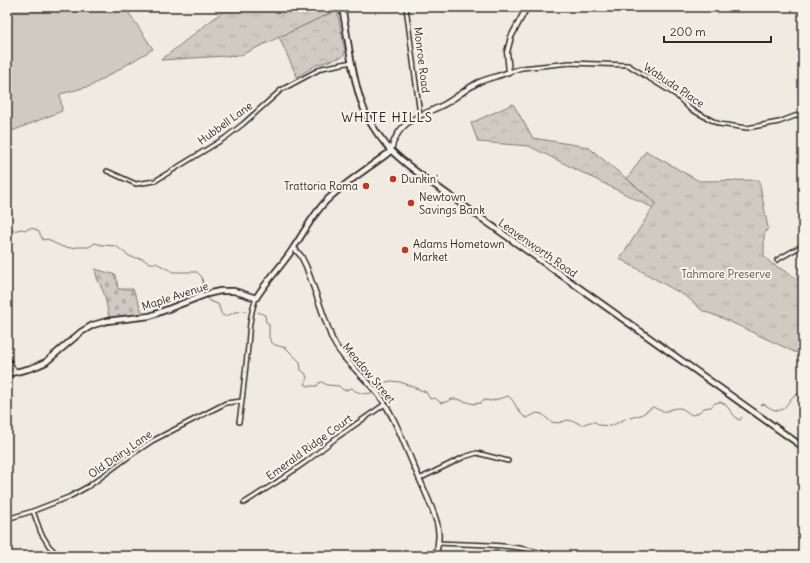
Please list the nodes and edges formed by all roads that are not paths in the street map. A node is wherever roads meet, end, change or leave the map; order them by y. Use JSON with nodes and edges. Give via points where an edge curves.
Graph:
{"nodes":[{"id":1,"x":342,"y":7,"type":"edge"},
{"id":2,"x":406,"y":7,"type":"edge"},
{"id":3,"x":527,"y":7,"type":"edge"},
{"id":4,"x":352,"y":62,"type":"junction"},
{"id":5,"x":509,"y":72,"type":"junction"},
{"id":6,"x":803,"y":113,"type":"edge"},
{"id":7,"x":420,"y":115,"type":"junction"},
{"id":8,"x":391,"y":150,"type":"junction"},
{"id":9,"x":107,"y":171,"type":"dead end"},
{"id":10,"x":803,"y":245,"type":"edge"},
{"id":11,"x":294,"y":248,"type":"junction"},
{"id":12,"x":777,"y":260,"type":"dead end"},
{"id":13,"x":256,"y":298,"type":"junction"},
{"id":14,"x":7,"y":357,"type":"edge"},
{"id":15,"x":16,"y":372,"type":"junction"},
{"id":16,"x":7,"y":374,"type":"edge"},
{"id":17,"x":242,"y":401,"type":"junction"},
{"id":18,"x":385,"y":404,"type":"junction"},
{"id":19,"x":239,"y":422,"type":"dead end"},
{"id":20,"x":803,"y":447,"type":"edge"},
{"id":21,"x":508,"y":461,"type":"dead end"},
{"id":22,"x":419,"y":479,"type":"junction"},
{"id":23,"x":244,"y":503,"type":"dead end"},
{"id":24,"x":33,"y":511,"type":"junction"},
{"id":25,"x":7,"y":519,"type":"edge"},
{"id":26,"x":439,"y":543,"type":"junction"},
{"id":27,"x":59,"y":556,"type":"edge"},
{"id":28,"x":435,"y":556,"type":"edge"},
{"id":29,"x":551,"y":556,"type":"edge"}],
"edges":[{"from":1,"to":4,"type":"main road","name":"Leavenworth Road"},
{"from":2,"to":7,"type":"street","name":"Monroe Road"},
{"from":3,"to":5,"type":"street","via":[[511,37],[508,52]]},
{"from":4,"to":8,"type":"main road","name":"Leavenworth Road","via":[[366,114]]},
{"from":4,"to":9,"type":"street","name":"Hubbell Lane","via":[[322,68],[281,90],[225,138],[155,181],[136,184]]},
{"from":5,"to":6,"type":"street","name":"Wabuda Place","via":[[522,68],[570,63],[628,65],[676,95],[690,109],[719,124],[746,128],[779,122]]},
{"from":5,"to":7,"type":"street","via":[[480,82],[445,104]]},
{"from":7,"to":8,"type":"street","via":[[404,126],[393,140]]},
{"from":8,"to":11,"type":"main road","via":[[326,201],[309,222]]},
{"from":8,"to":20,"type":"main road","name":"Leavenworth Road","via":[[422,176]]},
{"from":10,"to":12,"type":"street"},
{"from":11,"to":13,"type":"main road"},
{"from":11,"to":18,"type":"street","name":"Meadow Street","via":[[306,266],[336,347]]},
{"from":13,"to":15,"type":"main road","name":"Maple Avenue","via":[[234,291],[220,291],[150,316],[93,325],[46,362]]},
{"from":13,"to":17,"type":"street","via":[[250,319]]},
{"from":14,"to":15,"type":"street"},
{"from":15,"to":16,"type":"main road","name":"Maple Avenue"},
{"from":17,"to":19,"type":"street"},
{"from":17,"to":24,"type":"street","name":"Old Dairy Lane","via":[[226,403],[152,441],[89,486],[70,497]]},
{"from":18,"to":22,"type":"street","name":"Meadow Street"},
{"from":18,"to":23,"type":"street","name":"Emerald Ridge Court","via":[[278,482]]},
{"from":21,"to":22,"type":"street","via":[[477,452]]},
{"from":22,"to":26,"type":"street","name":"Meadow Street","via":[[437,523]]},
{"from":24,"to":25,"type":"street","name":"Old Dairy Lane"},
{"from":24,"to":27,"type":"street","via":[[41,533]]},
{"from":26,"to":28,"type":"street","name":"Meadow Street"},
{"from":26,"to":29,"type":"street","via":[[503,546],[537,551]]}]}
